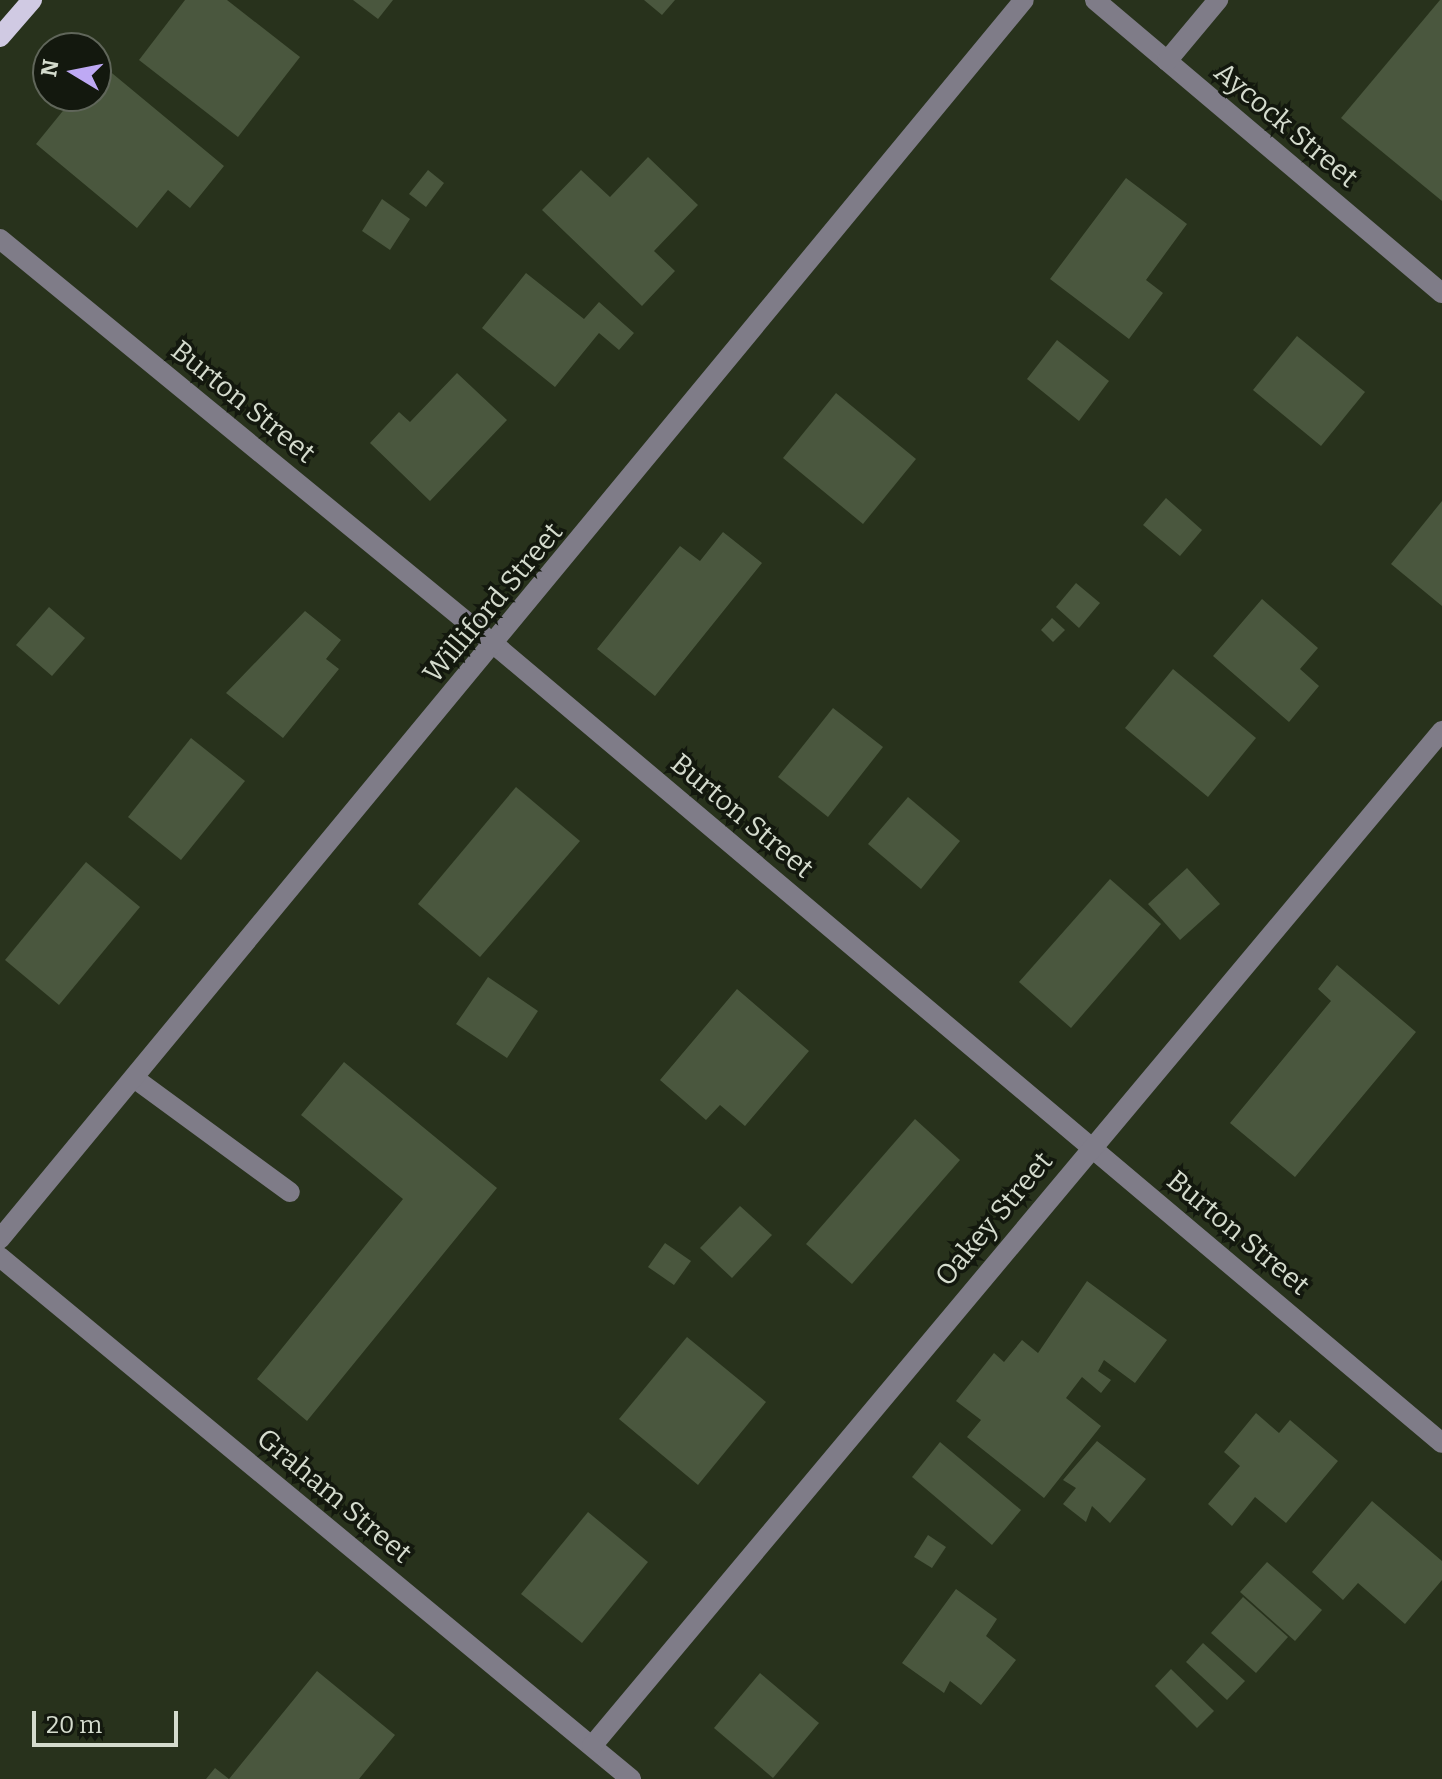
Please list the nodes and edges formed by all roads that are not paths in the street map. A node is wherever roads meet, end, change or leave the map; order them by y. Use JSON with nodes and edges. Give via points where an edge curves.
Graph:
{"nodes":[{"id":1,"x":32,"y":0,"type":"edge"},
{"id":2,"x":1024,"y":0,"type":"edge"},
{"id":3,"x":1095,"y":0,"type":"edge"},
{"id":4,"x":1218,"y":0,"type":"edge"},
{"id":5,"x":0,"y":37,"type":"edge"},
{"id":6,"x":1167,"y":61,"type":"junction"},
{"id":7,"x":0,"y":239,"type":"edge"},
{"id":8,"x":1442,"y":293,"type":"edge"},
{"id":9,"x":495,"y":645,"type":"junction"},
{"id":10,"x":1442,"y":731,"type":"edge"},
{"id":11,"x":134,"y":1078,"type":"junction"},
{"id":12,"x":1092,"y":1145,"type":"junction"},
{"id":13,"x":290,"y":1192,"type":"dead end"},
{"id":14,"x":0,"y":1239,"type":"edge"},
{"id":15,"x":0,"y":1257,"type":"edge"},
{"id":16,"x":1442,"y":1443,"type":"edge"},
{"id":17,"x":592,"y":1746,"type":"junction"},
{"id":18,"x":631,"y":1779,"type":"edge"}],
"edges":[{"from":1,"to":5,"type":"main road"},
{"from":2,"to":9,"type":"street","name":"Williford Street"},
{"from":3,"to":6,"type":"street","name":"Aycock Street"},
{"from":4,"to":6,"type":"street"},
{"from":6,"to":8,"type":"street","name":"Aycock Street"},
{"from":7,"to":9,"type":"street","name":"Burton Street"},
{"from":9,"to":11,"type":"street","name":"Williford Street"},
{"from":9,"to":12,"type":"street","name":"Burton Street"},
{"from":10,"to":12,"type":"street","name":"Oakey Street"},
{"from":11,"to":13,"type":"street"},
{"from":11,"to":14,"type":"street","name":"Williford Street"},
{"from":12,"to":16,"type":"street","name":"Burton Street"},
{"from":12,"to":17,"type":"street","name":"Oakey Street"},
{"from":15,"to":17,"type":"street","name":"Graham Street"},
{"from":17,"to":18,"type":"street","name":"Graham Street"}]}
